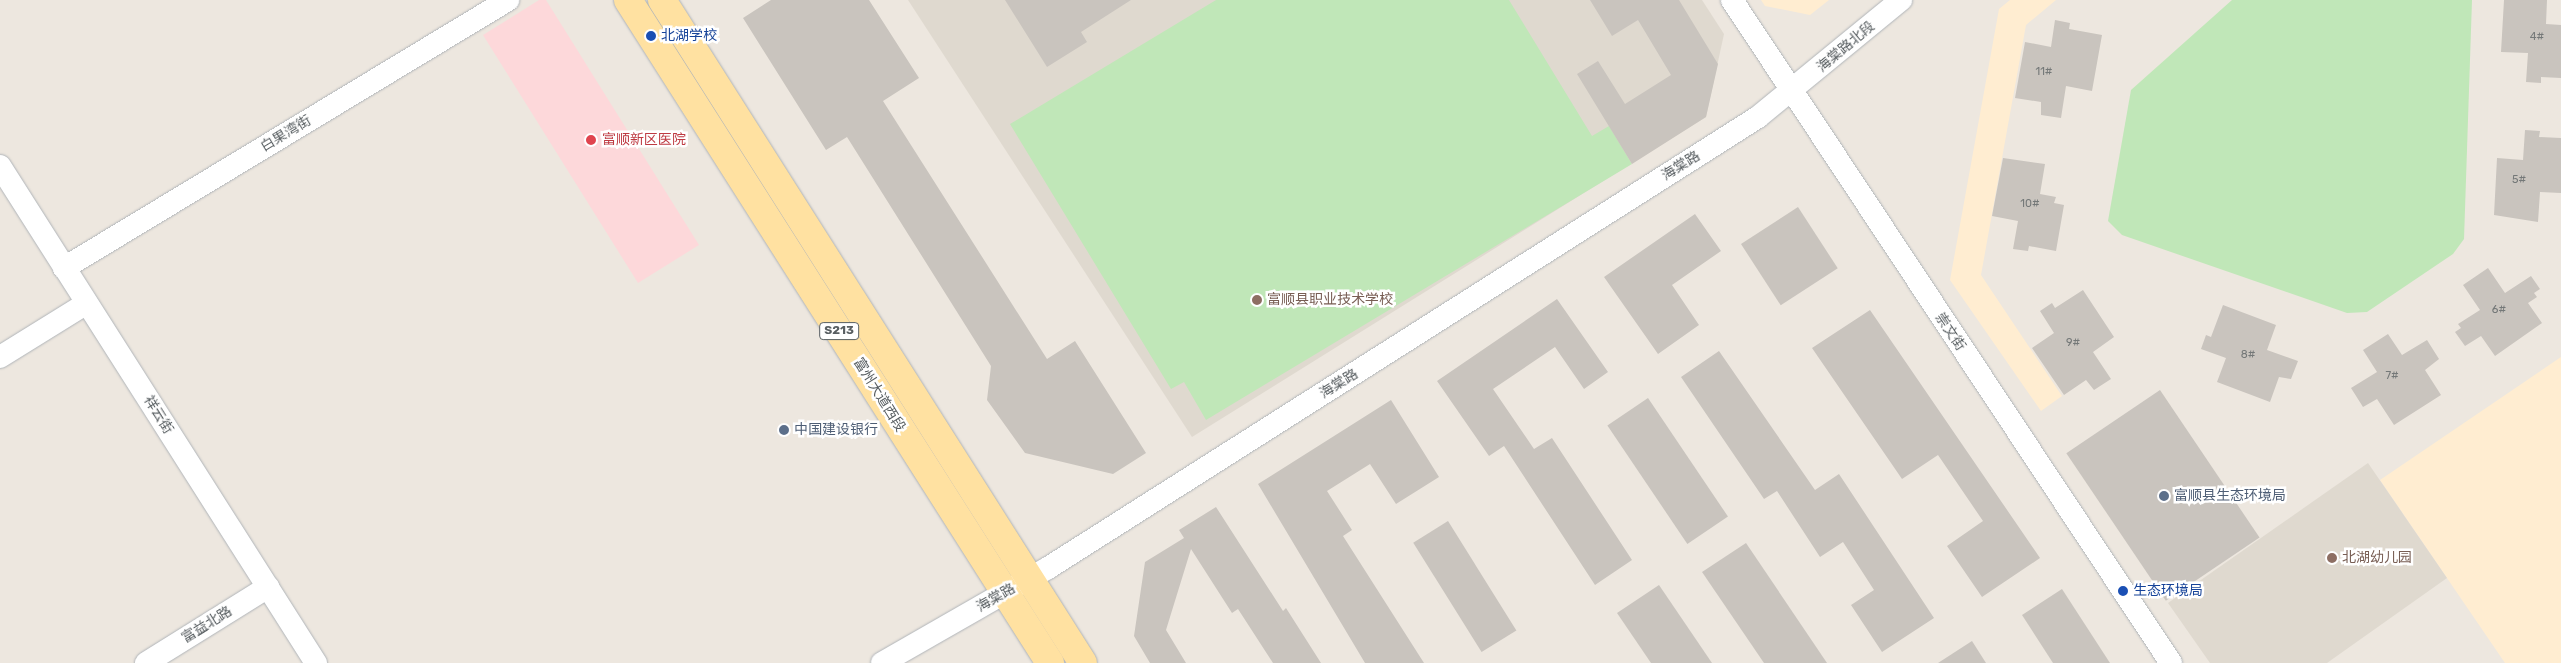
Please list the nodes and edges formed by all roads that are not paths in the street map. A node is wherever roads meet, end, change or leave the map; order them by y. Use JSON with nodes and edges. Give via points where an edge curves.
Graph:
{"nodes":[{"id":1,"x":508,"y":0,"type":"edge"},
{"id":2,"x":628,"y":0,"type":"edge"},
{"id":3,"x":662,"y":0,"type":"edge"},
{"id":4,"x":1732,"y":0,"type":"edge"},
{"id":5,"x":1901,"y":0,"type":"edge"},
{"id":6,"x":1791,"y":94,"type":"junction"},
{"id":7,"x":0,"y":166,"type":"edge"},
{"id":8,"x":64,"y":268,"type":"junction"},
{"id":9,"x":87,"y":303,"type":"junction"},
{"id":10,"x":0,"y":357,"type":"edge"},
{"id":11,"x":1030,"y":579,"type":"junction"},
{"id":12,"x":268,"y":588,"type":"junction"},
{"id":13,"x":1005,"y":593,"type":"junction"},
{"id":14,"x":146,"y":663,"type":"edge"},
{"id":15,"x":316,"y":663,"type":"edge"},
{"id":16,"x":882,"y":663,"type":"edge"},
{"id":17,"x":1050,"y":663,"type":"edge"},
{"id":18,"x":1083,"y":663,"type":"edge"},
{"id":19,"x":2171,"y":663,"type":"edge"}],
"edges":[{"from":1,"to":8,"type":"street","name":"白果湾街"},
{"from":2,"to":13,"type":"main road","name":"富州大道西段","number":"S213"},
{"from":3,"to":11,"type":"main road","name":"富州大道西段","number":"S213"},
{"from":4,"to":6,"type":"street","name":"崇文街"},
{"from":5,"to":6,"type":"street","name":"海棠路北段"},
{"from":6,"to":11,"type":"street","name":"海棠路"},
{"from":6,"to":19,"type":"street","name":"崇文街"},
{"from":7,"to":8,"type":"street","name":"祥云街"},
{"from":8,"to":9,"type":"street","name":"祥云街"},
{"from":9,"to":10,"type":"street"},
{"from":9,"to":12,"type":"street","name":"祥云街"},
{"from":11,"to":13,"type":"street","name":"海棠路"},
{"from":11,"to":18,"type":"main road","name":"富州大道西段","number":"S213"},
{"from":12,"to":14,"type":"street","name":"富益北路"},
{"from":12,"to":15,"type":"street","name":"祥云街"},
{"from":13,"to":16,"type":"street","name":"海棠路"},
{"from":13,"to":17,"type":"main road","name":"富州大道西段","number":"S213"}]}
